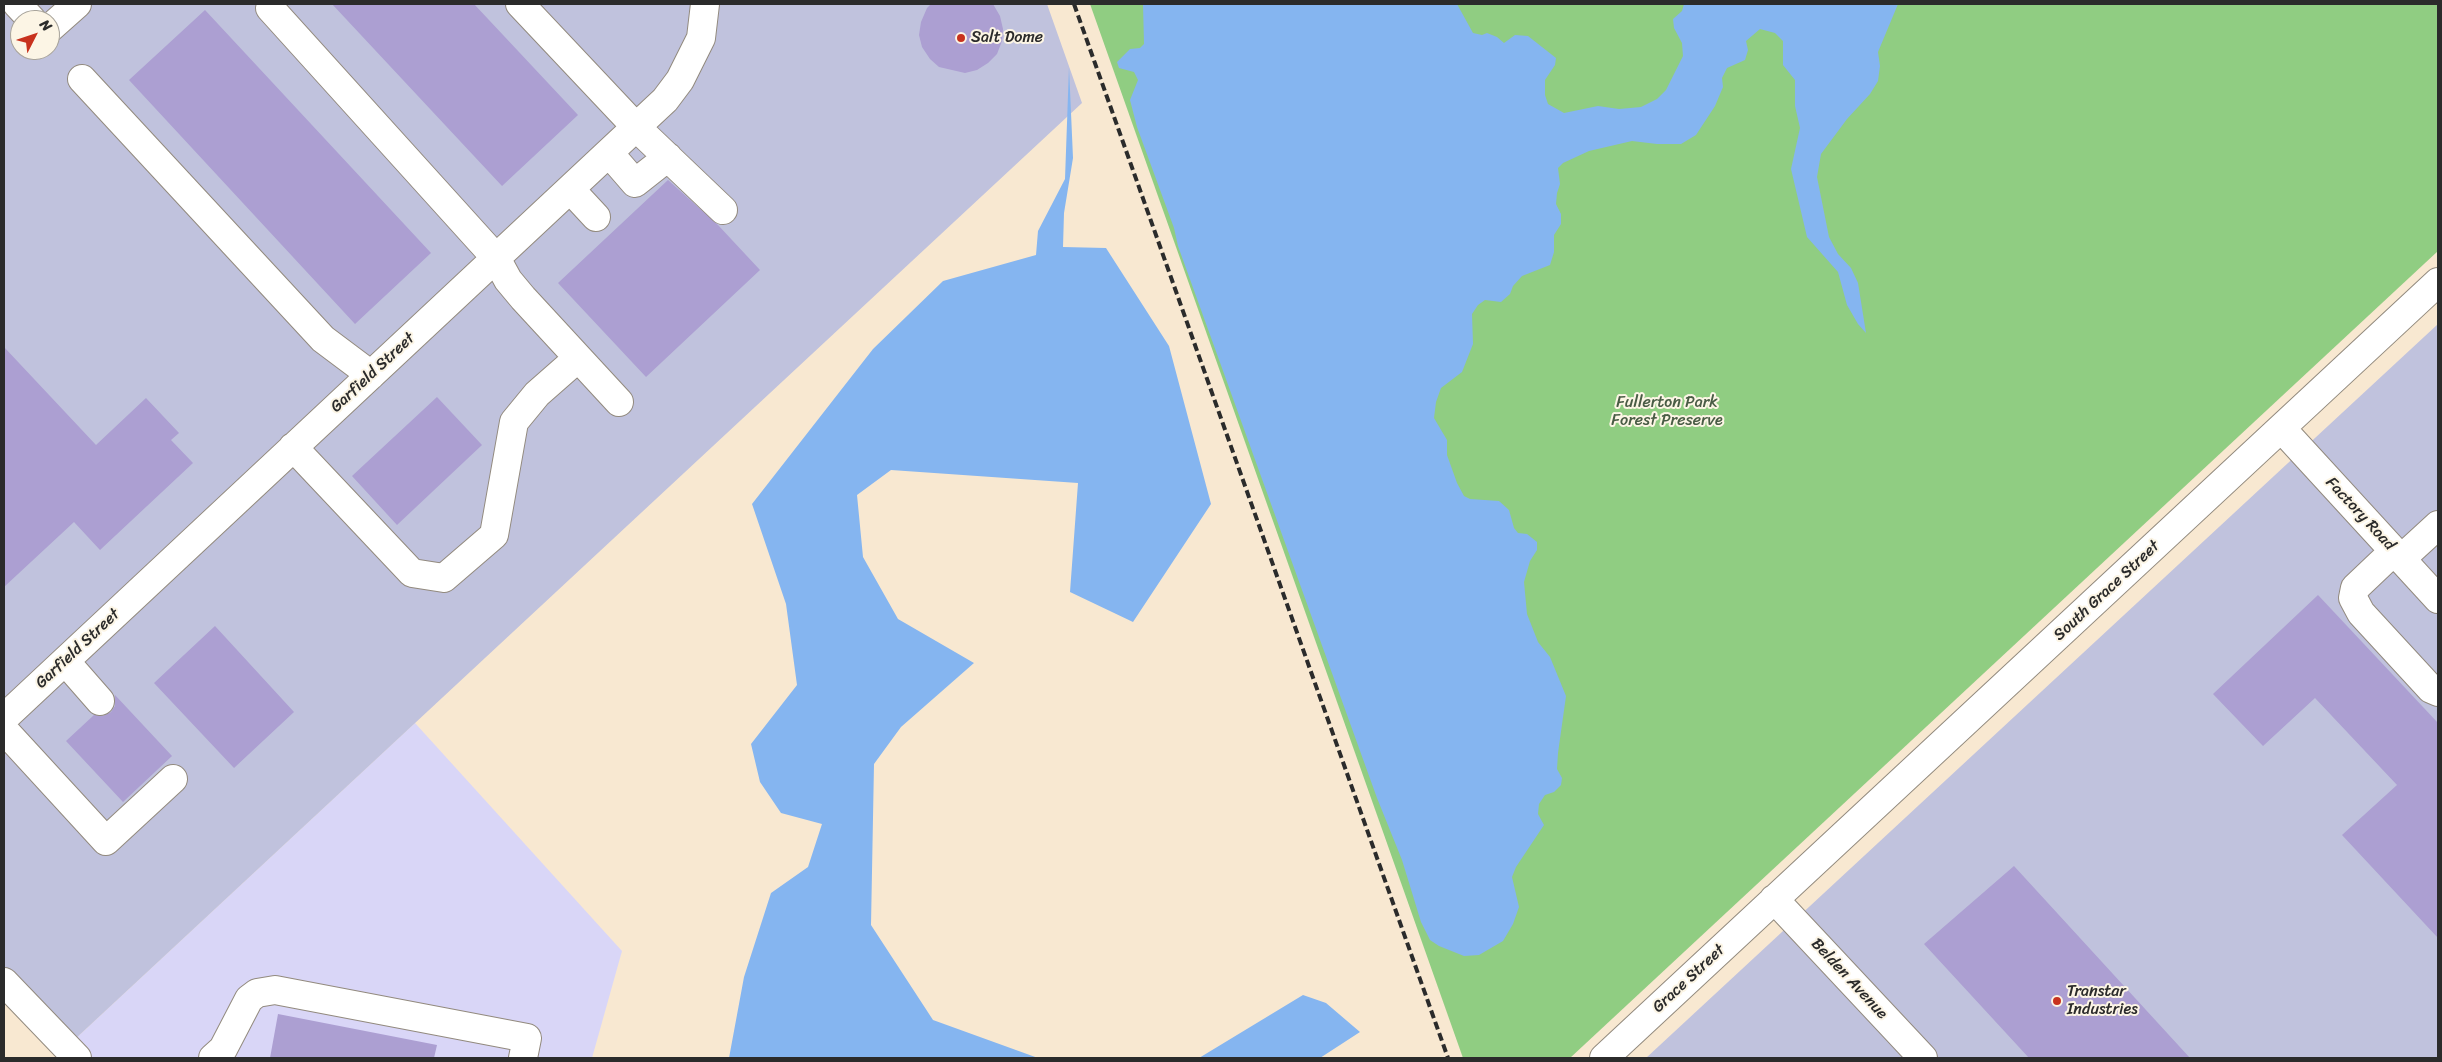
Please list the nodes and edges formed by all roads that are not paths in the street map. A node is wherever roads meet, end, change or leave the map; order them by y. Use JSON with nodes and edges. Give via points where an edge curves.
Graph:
{"nodes":[{"id":1,"x":77,"y":4,"type":"edge"},
{"id":2,"x":520,"y":4,"type":"edge"},
{"id":3,"x":705,"y":4,"type":"edge"},
{"id":4,"x":270,"y":8,"type":"dead end"},
{"id":5,"x":60,"y":19,"type":"edge"},
{"id":6,"x":82,"y":78,"type":"dead end"},
{"id":7,"x":636,"y":127,"type":"junction"},
{"id":8,"x":609,"y":153,"type":"junction"},
{"id":9,"x":668,"y":157,"type":"junction"},
{"id":10,"x":570,"y":189,"type":"junction"},
{"id":11,"x":723,"y":210,"type":"dead end"},
{"id":12,"x":596,"y":217,"type":"dead end"},
{"id":13,"x":496,"y":258,"type":"junction"},
{"id":14,"x":2438,"y":282,"type":"edge"},
{"id":15,"x":578,"y":358,"type":"junction"},
{"id":16,"x":371,"y":374,"type":"junction"},
{"id":17,"x":619,"y":402,"type":"dead end"},
{"id":18,"x":2282,"y":429,"type":"junction"},
{"id":19,"x":294,"y":447,"type":"junction"},
{"id":20,"x":2438,"y":524,"type":"edge"},
{"id":21,"x":2398,"y":555,"type":"junction"},
{"id":22,"x":2433,"y":582,"type":"edge"},
{"id":23,"x":65,"y":661,"type":"junction"},
{"id":24,"x":2438,"y":692,"type":"edge"},
{"id":25,"x":100,"y":701,"type":"dead end"},
{"id":26,"x":4,"y":718,"type":"edge"},
{"id":27,"x":4,"y":730,"type":"edge"},
{"id":28,"x":173,"y":779,"type":"dead end"},
{"id":29,"x":1774,"y":899,"type":"junction"},
{"id":30,"x":4,"y":982,"type":"edge"},
{"id":31,"x":77,"y":1058,"type":"edge"},
{"id":32,"x":213,"y":1058,"type":"edge"},
{"id":33,"x":523,"y":1058,"type":"edge"},
{"id":34,"x":1604,"y":1058,"type":"edge"},
{"id":35,"x":1923,"y":1058,"type":"edge"}],
"edges":[{"from":1,"to":5,"type":"street"},
{"from":2,"to":7,"type":"street"},
{"from":3,"to":7,"type":"street","name":"Garfield Street","via":[[701,38],[688,66],[665,100]]},
{"from":4,"to":13,"type":"street"},
{"from":6,"to":16,"type":"street","via":[[323,339]]},
{"from":7,"to":8,"type":"street","name":"Garfield Street"},
{"from":7,"to":9,"type":"street"},
{"from":8,"to":9,"type":"street","via":[[635,184]]},
{"from":8,"to":10,"type":"street","name":"Garfield Street"},
{"from":9,"to":11,"type":"street"},
{"from":10,"to":12,"type":"street"},
{"from":10,"to":13,"type":"street","name":"Garfield Street"},
{"from":13,"to":15,"type":"street","via":[[508,280]]},
{"from":13,"to":16,"type":"street","name":"Garfield Street"},
{"from":14,"to":18,"type":"street","name":"South Grace Street"},
{"from":15,"to":17,"type":"street"},
{"from":15,"to":19,"type":"street","via":[[537,394],[514,422],[494,535],[444,578],[412,573]]},
{"from":16,"to":19,"type":"street","name":"Garfield Street"},
{"from":18,"to":21,"type":"street","name":"Factory Road"},
{"from":18,"to":29,"type":"street","name":"South Grace Street"},
{"from":19,"to":23,"type":"street","name":"Garfield Street"},
{"from":20,"to":21,"type":"street"},
{"from":21,"to":22,"type":"street","name":"Factory Road"},
{"from":21,"to":24,"type":"street","via":[[2355,588],[2353,598],[2361,614],[2431,689]]},
{"from":23,"to":25,"type":"street"},
{"from":23,"to":26,"type":"street","name":"Garfield Street"},
{"from":27,"to":28,"type":"street","via":[[106,840]]},
{"from":29,"to":34,"type":"street","name":"Grace Street"},
{"from":29,"to":35,"type":"street","name":"Belden Avenue"},
{"from":30,"to":31,"type":"street"},
{"from":32,"to":33,"type":"street","via":[[223,1049],[249,999],[257,993],[275,990],[527,1038]]}]}
